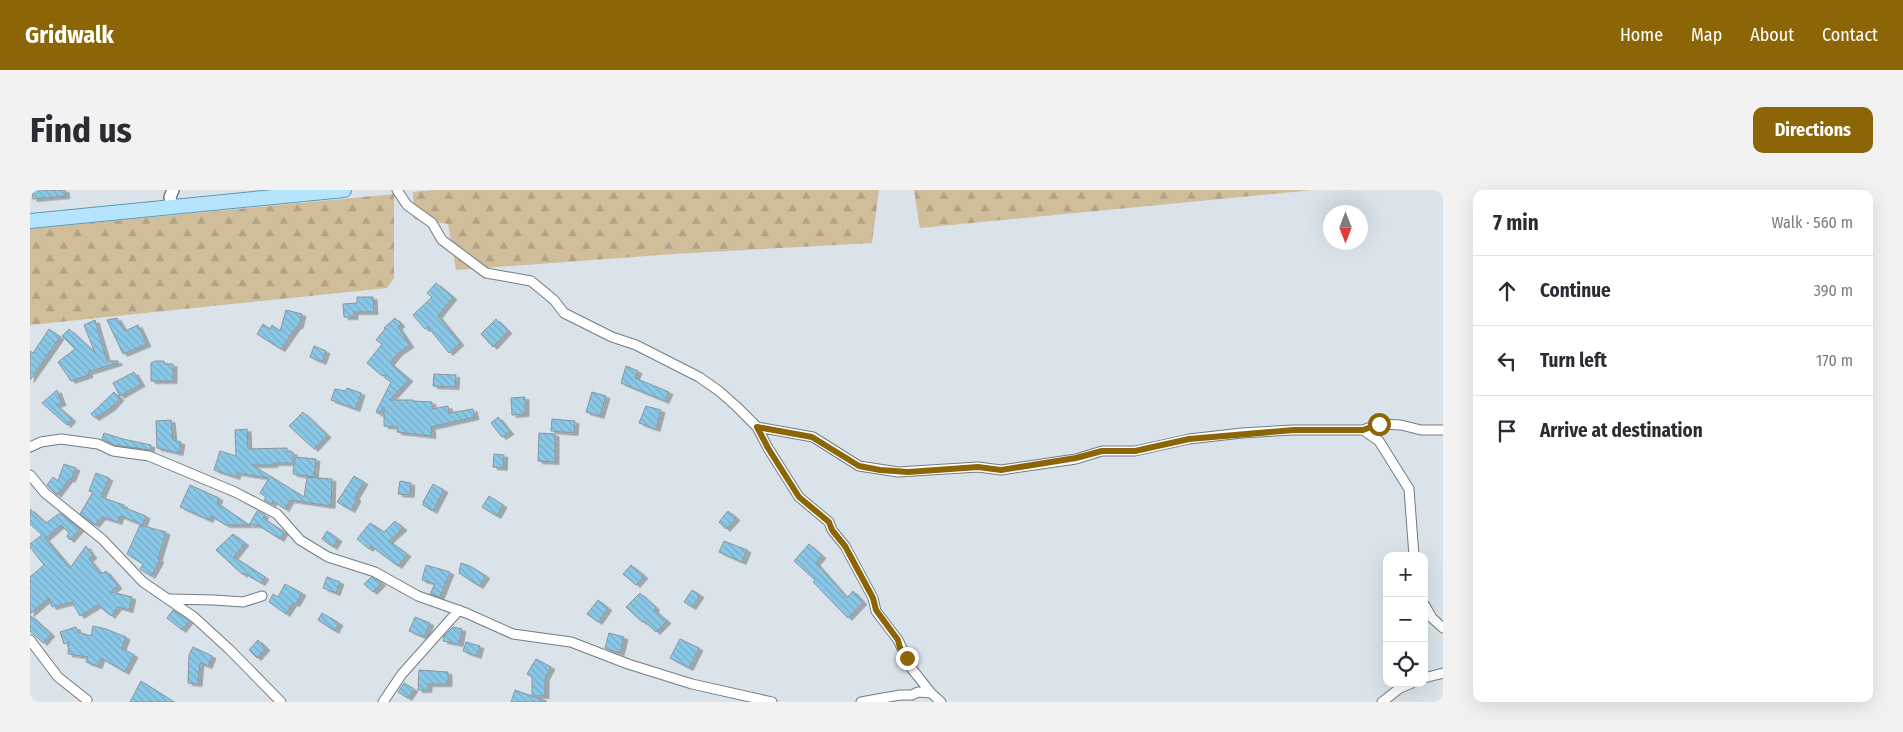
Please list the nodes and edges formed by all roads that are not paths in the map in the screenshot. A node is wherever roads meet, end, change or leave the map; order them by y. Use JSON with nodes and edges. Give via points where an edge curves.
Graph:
{"nodes":[{"id":1,"x":344,"y":190,"type":"edge"},
{"id":2,"x":397,"y":190,"type":"edge"},
{"id":3,"x":170,"y":196,"type":"edge"},
{"id":4,"x":30,"y":221,"type":"edge"},
{"id":5,"x":757,"y":427,"type":"junction"},
{"id":6,"x":1363,"y":430,"type":"junction"},
{"id":7,"x":1443,"y":430,"type":"edge"},
{"id":8,"x":30,"y":447,"type":"edge"},
{"id":9,"x":30,"y":475,"type":"edge"},
{"id":10,"x":1414,"y":552,"type":"edge"},
{"id":11,"x":262,"y":596,"type":"dead end"},
{"id":12,"x":170,"y":599,"type":"junction"},
{"id":13,"x":459,"y":610,"type":"junction"},
{"id":14,"x":1428,"y":611,"type":"edge"},
{"id":15,"x":1443,"y":628,"type":"edge"},
{"id":16,"x":30,"y":640,"type":"edge"},
{"id":17,"x":1443,"y":673,"type":"edge"},
{"id":18,"x":1428,"y":677,"type":"edge"},
{"id":19,"x":1402,"y":687,"type":"edge"},
{"id":20,"x":931,"y":693,"type":"junction"},
{"id":21,"x":87,"y":700,"type":"dead end"},
{"id":22,"x":281,"y":702,"type":"edge"},
{"id":23,"x":383,"y":702,"type":"edge"},
{"id":24,"x":772,"y":702,"type":"edge"},
{"id":25,"x":862,"y":702,"type":"edge"},
{"id":26,"x":941,"y":702,"type":"edge"},
{"id":27,"x":1382,"y":702,"type":"edge"}],
"edges":[{"from":1,"to":3,"type":"main road"},
{"from":2,"to":5,"type":"street","via":[[407,205],[432,223],[442,240],[486,273],[531,281],[564,313],[699,377]]},
{"from":3,"to":4,"type":"main road"},
{"from":5,"to":6,"type":"street","via":[[812,437],[859,466],[898,472],[978,467],[1001,470],[1102,451],[1135,451],[1189,439],[1294,430]]},
{"from":5,"to":20,"type":"street","via":[[799,497],[829,522],[845,546],[873,598],[876,610],[898,640],[912,669]]},
{"from":6,"to":7,"type":"street","via":[[1379,424]]},
{"from":6,"to":10,"type":"street","via":[[1379,441],[1409,489]]},
{"from":8,"to":13,"type":"street","via":[[61,439],[98,444],[113,451],[157,459],[277,514],[300,540],[328,557],[375,572],[418,596]]},
{"from":9,"to":12,"type":"street","via":[[45,493],[102,539],[143,582]]},
{"from":11,"to":12,"type":"street","via":[[243,602]]},
{"from":12,"to":22,"type":"street","via":[[194,616]]},
{"from":13,"to":23,"type":"street","via":[[402,674]]},
{"from":13,"to":24,"type":"street","via":[[514,634],[571,642],[692,684]]},
{"from":14,"to":15,"type":"street"},
{"from":16,"to":21,"type":"street","via":[[58,677]]},
{"from":17,"to":18,"type":"street"},
{"from":19,"to":27,"type":"street"},
{"from":20,"to":25,"type":"street","via":[[918,692]]},
{"from":20,"to":26,"type":"street"}]}
